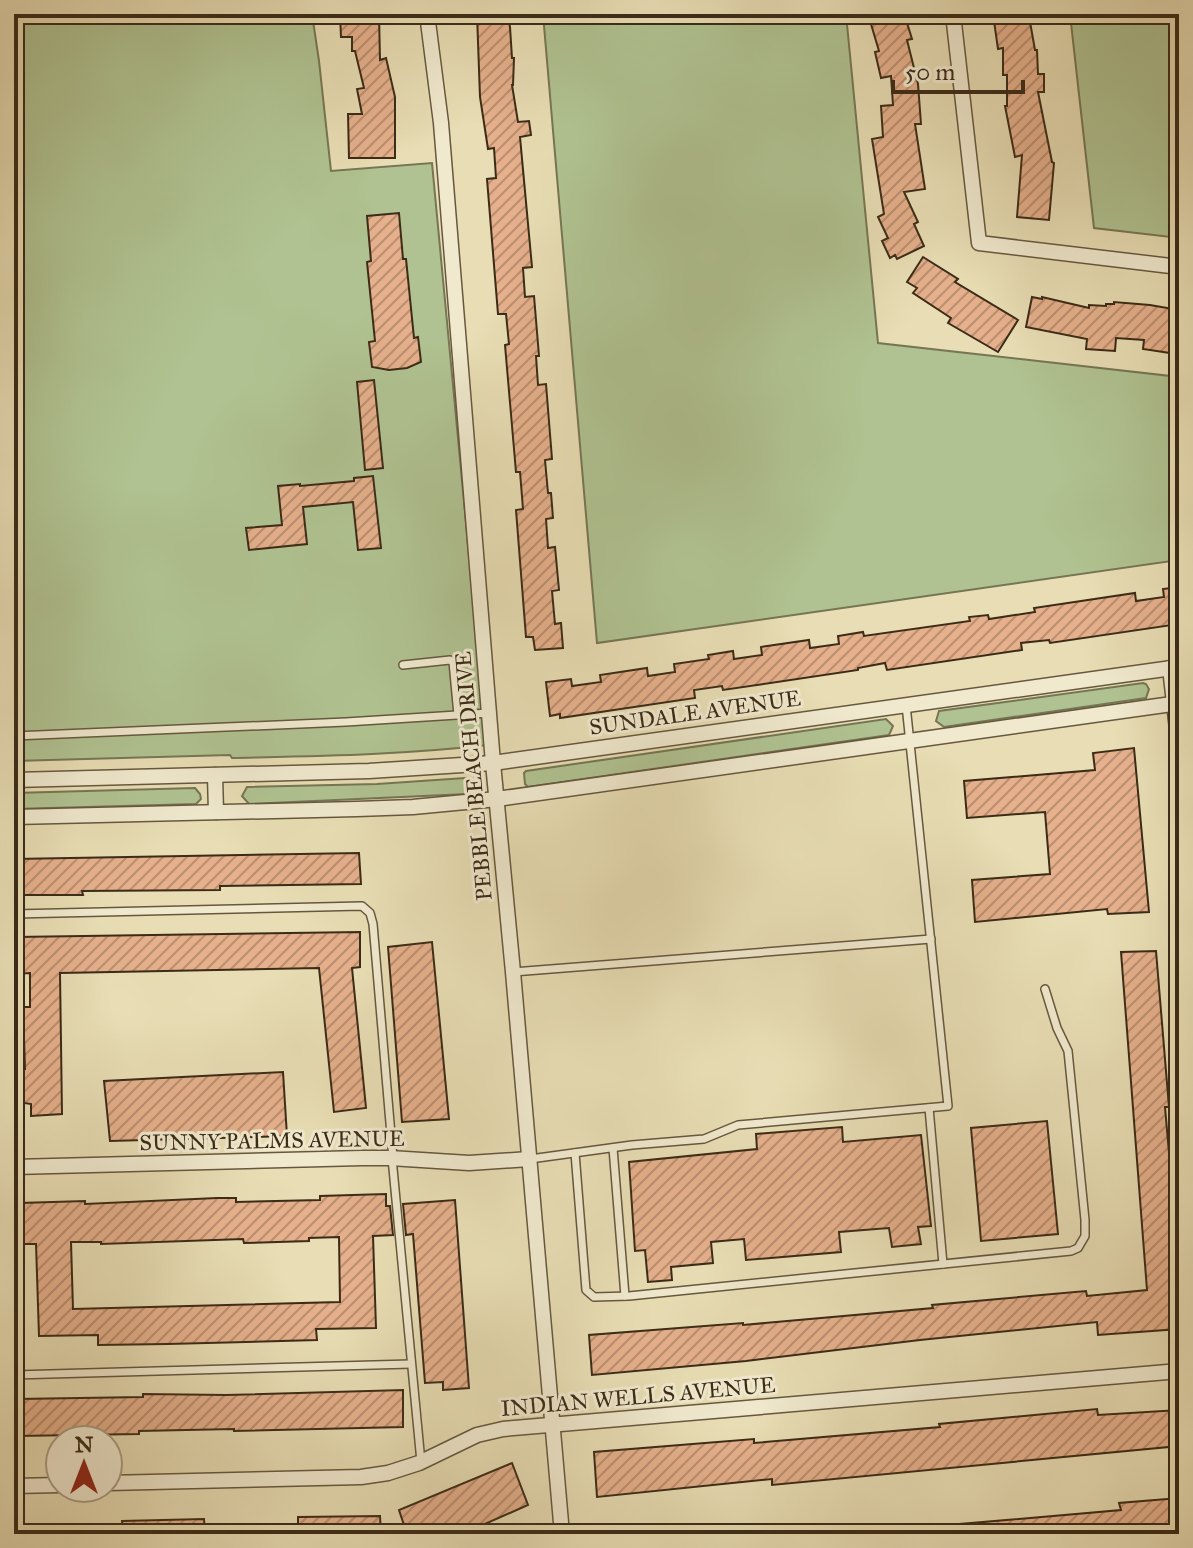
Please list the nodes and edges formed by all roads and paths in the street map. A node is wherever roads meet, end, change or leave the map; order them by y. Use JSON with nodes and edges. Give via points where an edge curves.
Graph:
{"nodes":[{"id":1,"x":427,"y":14,"type":"edge"},
{"id":2,"x":953,"y":14,"type":"edge"},
{"id":3,"x":1179,"y":267,"type":"edge"},
{"id":4,"x":403,"y":665,"type":"dead end"},
{"id":5,"x":1175,"y":668,"type":"edge"},
{"id":6,"x":1177,"y":703,"type":"edge"},
{"id":7,"x":906,"y":705,"type":"junction"},
{"id":8,"x":489,"y":713,"type":"junction"},
{"id":9,"x":458,"y":715,"type":"junction"},
{"id":10,"x":14,"y":736,"type":"edge"},
{"id":11,"x":910,"y":740,"type":"junction"},
{"id":12,"x":1179,"y":747,"type":"edge"},
{"id":13,"x":493,"y":763,"type":"junction"},
{"id":14,"x":215,"y":775,"type":"junction"},
{"id":15,"x":14,"y":780,"type":"edge"},
{"id":16,"x":497,"y":799,"type":"junction"},
{"id":17,"x":216,"y":812,"type":"junction"},
{"id":18,"x":14,"y":817,"type":"edge"},
{"id":19,"x":14,"y":914,"type":"edge"},
{"id":20,"x":931,"y":939,"type":"junction"},
{"id":21,"x":513,"y":972,"type":"junction"},
{"id":22,"x":1045,"y":989,"type":"dead end"},
{"id":23,"x":929,"y":1108,"type":"junction"},
{"id":24,"x":613,"y":1148,"type":"junction"},
{"id":25,"x":575,"y":1153,"type":"junction"},
{"id":26,"x":393,"y":1158,"type":"junction"},
{"id":27,"x":529,"y":1159,"type":"junction"},
{"id":28,"x":14,"y":1167,"type":"edge"},
{"id":29,"x":943,"y":1264,"type":"junction"},
{"id":30,"x":625,"y":1296,"type":"junction"},
{"id":31,"x":411,"y":1364,"type":"junction"},
{"id":32,"x":1179,"y":1371,"type":"edge"},
{"id":33,"x":14,"y":1375,"type":"edge"},
{"id":34,"x":552,"y":1424,"type":"junction"},
{"id":35,"x":421,"y":1462,"type":"junction"},
{"id":36,"x":124,"y":1483,"type":"edge"},
{"id":37,"x":44,"y":1485,"type":"edge"},
{"id":38,"x":14,"y":1486,"type":"edge"},
{"id":39,"x":562,"y":1534,"type":"edge"}],
"edges":[{"from":1,"to":8,"type":"street","name":"PEBBLE BEACH DRIVE","via":[[441,123]]},
{"from":2,"to":3,"type":"street","via":[[979,243]]},
{"from":4,"to":9,"type":"lane","via":[[453,662]]},
{"from":5,"to":6,"type":"street"},
{"from":5,"to":7,"type":"street","name":"SUNDALE AVENUE"},
{"from":6,"to":11,"type":"street"},
{"from":6,"to":12,"type":"street"},
{"from":7,"to":11,"type":"lane"},
{"from":7,"to":13,"type":"street","name":"SUNDALE AVENUE"},
{"from":8,"to":9,"type":"lane"},
{"from":8,"to":13,"type":"street","name":"PEBBLE BEACH DRIVE"},
{"from":9,"to":10,"type":"lane"},
{"from":11,"to":16,"type":"street"},
{"from":11,"to":20,"type":"lane"},
{"from":13,"to":14,"type":"street","name":"SUNDALE AVENUE"},
{"from":13,"to":16,"type":"street","name":"PEBBLE BEACH DRIVE"},
{"from":14,"to":15,"type":"street","name":"SUNDALE AVENUE"},
{"from":14,"to":17,"type":"street"},
{"from":16,"to":17,"type":"street","via":[[413,807]]},
{"from":16,"to":21,"type":"street","name":"PEBBLE BEACH DRIVE"},
{"from":17,"to":18,"type":"street"},
{"from":19,"to":26,"type":"lane","via":[[362,906],[373,924]]},
{"from":20,"to":21,"type":"lane"},
{"from":20,"to":23,"type":"lane","via":[[948,1106]]},
{"from":21,"to":27,"type":"street","name":"PEBBLE BEACH DRIVE"},
{"from":22,"to":29,"type":"lane","via":[[1068,1051],[1085,1236],[1071,1251]]},
{"from":23,"to":24,"type":"lane","via":[[738,1125],[704,1139]]},
{"from":23,"to":29,"type":"lane"},
{"from":24,"to":25,"type":"lane"},
{"from":24,"to":30,"type":"lane"},
{"from":25,"to":27,"type":"lane"},
{"from":25,"to":30,"type":"lane","via":[[586,1290],[594,1297]]},
{"from":26,"to":27,"type":"street","name":"SUNNY PALMS AVENUE","via":[[469,1163]]},
{"from":26,"to":28,"type":"street","name":"SUNNY PALMS AVENUE"},
{"from":26,"to":31,"type":"lane"},
{"from":27,"to":34,"type":"street","name":"PEBBLE BEACH DRIVE"},
{"from":29,"to":30,"type":"lane"},
{"from":31,"to":33,"type":"lane"},
{"from":31,"to":35,"type":"lane"},
{"from":32,"to":34,"type":"street","name":"INDIAN WELLS AVENUE"},
{"from":34,"to":35,"type":"street","name":"INDIAN WELLS AVENUE","via":[[477,1435]]},
{"from":34,"to":39,"type":"street","name":"PEBBLE BEACH DRIVE"},
{"from":35,"to":36,"type":"street","name":"INDIAN WELLS AVENUE","via":[[361,1477]]},
{"from":37,"to":38,"type":"street"}]}
